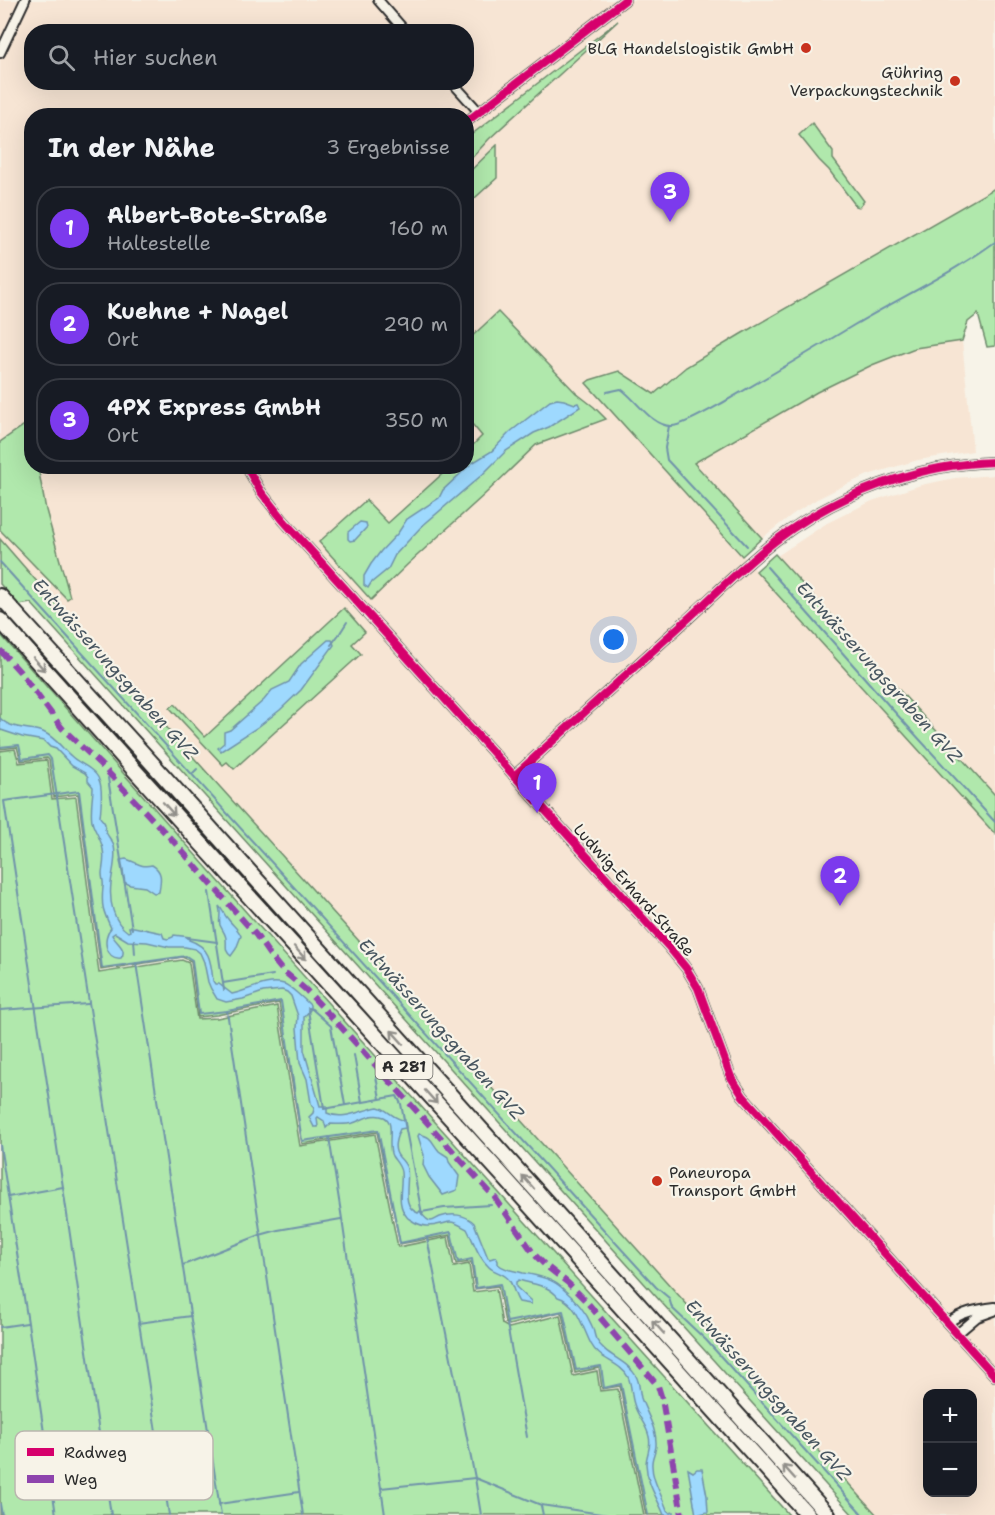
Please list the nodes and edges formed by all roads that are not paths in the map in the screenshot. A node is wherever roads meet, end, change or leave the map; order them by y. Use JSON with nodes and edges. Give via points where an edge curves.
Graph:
{"nodes":[{"id":1,"x":25,"y":0,"type":"edge"},
{"id":2,"x":378,"y":0,"type":"edge"},
{"id":3,"x":625,"y":0,"type":"edge"},
{"id":4,"x":399,"y":24,"type":"edge"},
{"id":5,"x":0,"y":53,"type":"edge"},
{"id":6,"x":459,"y":90,"type":"edge"},
{"id":7,"x":479,"y":112,"type":"junction"},
{"id":8,"x":474,"y":116,"type":"edge"},
{"id":9,"x":995,"y":462,"type":"edge"},
{"id":10,"x":251,"y":474,"type":"edge"},
{"id":11,"x":0,"y":596,"type":"edge"},
{"id":12,"x":0,"y":620,"type":"edge"},
{"id":13,"x":514,"y":776,"type":"junction"},
{"id":14,"x":995,"y":1309,"type":"edge"},
{"id":15,"x":948,"y":1323,"type":"junction"},
{"id":16,"x":957,"y":1334,"type":"junction"},
{"id":17,"x":995,"y":1376,"type":"edge"},
{"id":18,"x":808,"y":1515,"type":"edge"},
{"id":19,"x":828,"y":1515,"type":"edge"}],
"edges":[{"from":1,"to":5,"type":"street"},
{"from":2,"to":4,"type":"street"},
{"from":3,"to":7,"type":"street"},
{"from":6,"to":7,"type":"street"},
{"from":7,"to":8,"type":"street"},
{"from":9,"to":13,"type":"street","via":[[946,467],[866,490],[791,530]]},
{"from":10,"to":13,"type":"street","name":"Ludwig-Erhard-Straße","via":[[283,520]]},
{"from":19,"to":11,"type":"highway","number":"A 281","one_way":true},
{"from":12,"to":18,"type":"highway","number":"A 281","one_way":true},
{"from":13,"to":15,"type":"street","name":"Ludwig-Erhard-Straße","via":[[686,968],[743,1096]]},
{"from":14,"to":15,"type":"street","via":[[964,1313]]},
{"from":14,"to":16,"type":"street","via":[[977,1317]]},
{"from":15,"to":16,"type":"street","name":"Ludwig-Erhard-Straße"},
{"from":16,"to":17,"type":"street","name":"Ludwig-Erhard-Straße"}]}
